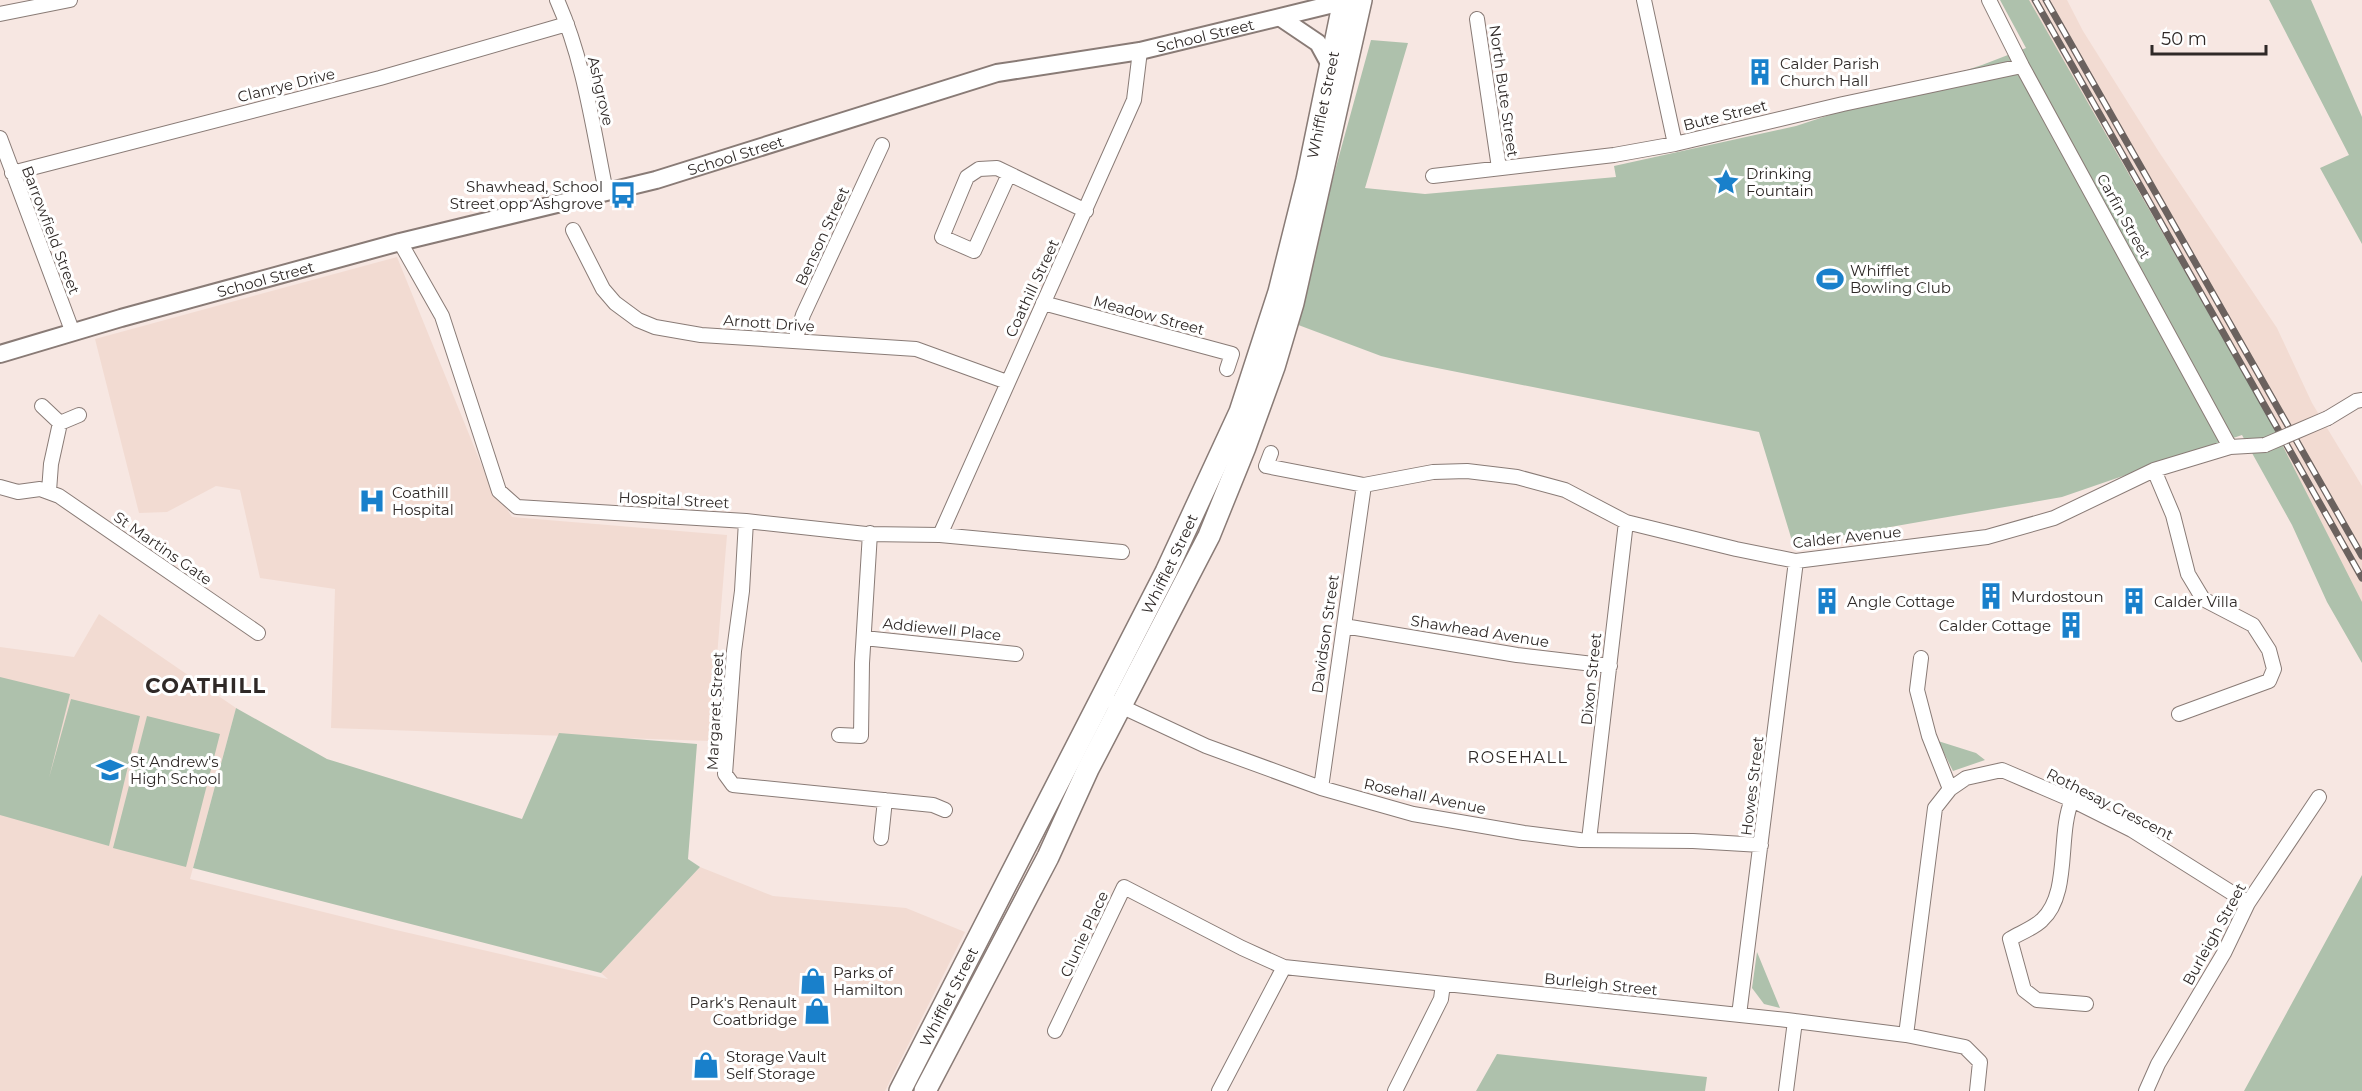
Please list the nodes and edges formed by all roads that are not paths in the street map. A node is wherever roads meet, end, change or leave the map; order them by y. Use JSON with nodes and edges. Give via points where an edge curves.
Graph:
{"nodes":[{"id":1,"x":70,"y":0,"type":"edge"},
{"id":2,"x":557,"y":0,"type":"edge"},
{"id":3,"x":1350,"y":0,"type":"edge"},
{"id":4,"x":1644,"y":0,"type":"edge"},
{"id":5,"x":1989,"y":0,"type":"edge"},
{"id":6,"x":0,"y":14,"type":"edge"},
{"id":7,"x":1281,"y":18,"type":"junction"},
{"id":8,"x":1477,"y":19,"type":"dead end"},
{"id":9,"x":567,"y":24,"type":"junction"},
{"id":10,"x":1140,"y":51,"type":"junction"},
{"id":11,"x":1330,"y":65,"type":"junction"},
{"id":12,"x":2022,"y":66,"type":"junction"},
{"id":13,"x":0,"y":138,"type":"edge"},
{"id":14,"x":1675,"y":144,"type":"junction"},
{"id":15,"x":882,"y":145,"type":"dead end"},
{"id":16,"x":1499,"y":168,"type":"junction"},
{"id":17,"x":12,"y":172,"type":"junction"},
{"id":18,"x":1009,"y":174,"type":"junction"},
{"id":19,"x":1433,"y":176,"type":"dead end"},
{"id":20,"x":606,"y":192,"type":"junction"},
{"id":21,"x":1086,"y":211,"type":"junction"},
{"id":22,"x":573,"y":230,"type":"dead end"},
{"id":23,"x":400,"y":242,"type":"junction"},
{"id":24,"x":1042,"y":303,"type":"junction"},
{"id":25,"x":73,"y":333,"type":"junction"},
{"id":26,"x":795,"y":341,"type":"junction"},
{"id":27,"x":0,"y":354,"type":"edge"},
{"id":28,"x":1227,"y":369,"type":"dead end"},
{"id":29,"x":1007,"y":382,"type":"junction"},
{"id":30,"x":2362,"y":400,"type":"edge"},
{"id":31,"x":42,"y":406,"type":"dead end"},
{"id":32,"x":79,"y":414,"type":"dead end"},
{"id":33,"x":60,"y":423,"type":"junction"},
{"id":34,"x":2230,"y":447,"type":"junction"},
{"id":35,"x":1271,"y":453,"type":"dead end"},
{"id":36,"x":2154,"y":470,"type":"junction"},
{"id":37,"x":1364,"y":485,"type":"junction"},
{"id":38,"x":0,"y":487,"type":"edge"},
{"id":39,"x":49,"y":491,"type":"junction"},
{"id":40,"x":746,"y":521,"type":"junction"},
{"id":41,"x":1626,"y":522,"type":"junction"},
{"id":42,"x":870,"y":533,"type":"junction"},
{"id":43,"x":940,"y":535,"type":"junction"},
{"id":44,"x":1122,"y":552,"type":"dead end"},
{"id":45,"x":1797,"y":561,"type":"junction"},
{"id":46,"x":1344,"y":626,"type":"junction"},
{"id":47,"x":258,"y":633,"type":"dead end"},
{"id":48,"x":864,"y":638,"type":"junction"},
{"id":49,"x":1016,"y":654,"type":"dead end"},
{"id":50,"x":1922,"y":658,"type":"dead end"},
{"id":51,"x":1610,"y":666,"type":"junction"},
{"id":52,"x":1101,"y":697,"type":"junction"},
{"id":53,"x":1121,"y":705,"type":"junction"},
{"id":54,"x":2179,"y":714,"type":"dead end"},
{"id":55,"x":839,"y":735,"type":"dead end"},
{"id":56,"x":1321,"y":788,"type":"junction"},
{"id":57,"x":1950,"y":789,"type":"junction"},
{"id":58,"x":2319,"y":798,"type":"dead end"},
{"id":59,"x":885,"y":800,"type":"junction"},
{"id":60,"x":2072,"y":800,"type":"junction"},
{"id":61,"x":945,"y":810,"type":"dead end"},
{"id":62,"x":881,"y":838,"type":"dead end"},
{"id":63,"x":1589,"y":840,"type":"junction"},
{"id":64,"x":1761,"y":845,"type":"junction"},
{"id":65,"x":2248,"y":903,"type":"junction"},
{"id":66,"x":1192,"y":923,"type":"joint"},
{"id":67,"x":1284,"y":967,"type":"junction"},
{"id":68,"x":1443,"y":984,"type":"junction"},
{"id":69,"x":2086,"y":1004,"type":"dead end"},
{"id":70,"x":1739,"y":1015,"type":"junction"},
{"id":71,"x":1796,"y":1021,"type":"junction"},
{"id":72,"x":1055,"y":1031,"type":"dead end"},
{"id":73,"x":1905,"y":1035,"type":"junction"},
{"id":74,"x":900,"y":1091,"type":"edge"},
{"id":75,"x":925,"y":1091,"type":"edge"},
{"id":76,"x":1219,"y":1091,"type":"edge"},
{"id":77,"x":1395,"y":1091,"type":"edge"},
{"id":78,"x":1786,"y":1091,"type":"edge"},
{"id":79,"x":1977,"y":1091,"type":"edge"},
{"id":80,"x":2146,"y":1091,"type":"edge"}],
"edges":[{"from":1,"to":6,"type":"street"},
{"from":2,"to":9,"type":"street","name":"Ashgrove"},
{"from":3,"to":7,"type":"street","name":"School Street"},
{"from":3,"to":11,"type":"main road","name":"Whifflet Street"},
{"from":3,"to":53,"type":"main road","name":"Whifflet Street","via":[[1319,196],[1275,367],[1209,536]]},
{"from":4,"to":14,"type":"street"},
{"from":5,"to":12,"type":"street","name":"Carfin Street"},
{"from":7,"to":10,"type":"street","name":"School Street"},
{"from":7,"to":11,"type":"street","via":[[1318,43]]},
{"from":8,"to":16,"type":"street","name":"North Bute Street"},
{"from":9,"to":17,"type":"street","name":"Clanrye Drive","via":[[380,78]]},
{"from":9,"to":20,"type":"street","name":"Ashgrove","via":[[580,66]]},
{"from":10,"to":20,"type":"street","name":"School Street","via":[[997,73],[656,180]]},
{"from":10,"to":21,"type":"street","name":"Coathill Street","via":[[1134,100]]},
{"from":11,"to":52,"type":"main road","name":"Whifflet Street","via":[[1280,292],[1248,392],[1186,533]]},
{"from":12,"to":14,"type":"street","name":"Bute Street"},
{"from":12,"to":34,"type":"street","name":"Carfin Street"},
{"from":13,"to":17,"type":"street","name":"Barrowfield Street"},
{"from":14,"to":16,"type":"street","name":"Bute Street"},
{"from":15,"to":26,"type":"street","name":"Benson Street","via":[[803,315]]},
{"from":16,"to":19,"type":"street","name":"Bute Street"},
{"from":17,"to":25,"type":"street","name":"Barrowfield Street"},
{"from":18,"to":18,"type":"street","via":[[987,167],[968,177],[942,237],[974,251]]},
{"from":18,"to":21,"type":"street"},
{"from":20,"to":23,"type":"street","name":"School Street"},
{"from":21,"to":24,"type":"street","name":"Coathill Street"},
{"from":22,"to":26,"type":"street","name":"Arnott Drive","via":[[603,289],[638,320],[701,335]]},
{"from":23,"to":25,"type":"street","name":"School Street"},
{"from":23,"to":40,"type":"street","name":"Hospital Street","via":[[442,316],[499,491],[517,507]]},
{"from":24,"to":28,"type":"street","name":"Meadow Street","via":[[1232,354]]},
{"from":24,"to":29,"type":"street","name":"Coathill Street"},
{"from":25,"to":27,"type":"street","name":"School Street"},
{"from":26,"to":29,"type":"street","name":"Arnott Drive","via":[[916,349]]},
{"from":29,"to":43,"type":"street","name":"Coathill Street"},
{"from":30,"to":34,"type":"street","name":"Calder Avenue","bridge":true,"via":[[2265,445]]},
{"from":31,"to":33,"type":"street"},
{"from":32,"to":33,"type":"street"},
{"from":33,"to":39,"type":"street"},
{"from":34,"to":36,"type":"street","name":"Calder Avenue"},
{"from":35,"to":37,"type":"street","name":"Calder Avenue","via":[[1266,466]]},
{"from":36,"to":45,"type":"street","name":"Calder Avenue","via":[[2054,518],[1988,537]]},
{"from":36,"to":54,"type":"street","via":[[2173,515],[2188,574],[2203,599],[2253,625],[2269,650],[2274,669],[2269,681]]},
{"from":37,"to":41,"type":"street","name":"Calder Avenue","via":[[1433,472],[1467,471],[1517,477],[1565,490]]},
{"from":37,"to":46,"type":"street","name":"Davidson Street"},
{"from":38,"to":39,"type":"street","via":[[18,492]]},
{"from":39,"to":47,"type":"street","name":"St Martins Gate"},
{"from":40,"to":42,"type":"street","name":"Hospital Street"},
{"from":40,"to":59,"type":"street","name":"Margaret Street","via":[[725,774],[734,785]]},
{"from":41,"to":45,"type":"street","name":"Calder Avenue"},
{"from":41,"to":51,"type":"street","name":"Dixon Street"},
{"from":42,"to":43,"type":"street","name":"Hospital Street"},
{"from":42,"to":48,"type":"street","name":"Addiewell Place"},
{"from":43,"to":44,"type":"street","name":"Hospital Street"},
{"from":45,"to":64,"type":"street","name":"Howes Street"},
{"from":46,"to":51,"type":"street","name":"Shawhead Avenue","via":[[1517,656]]},
{"from":46,"to":56,"type":"street","name":"Davidson Street"},
{"from":48,"to":49,"type":"street","name":"Addiewell Place"},
{"from":48,"to":55,"type":"street","name":"Addiewell Place","via":[[861,735]]},
{"from":50,"to":57,"type":"street","via":[[1917,690],[1929,736]]},
{"from":51,"to":63,"type":"street","name":"Dixon Street"},
{"from":52,"to":53,"type":"street","name":"Rosehall Avenue"},
{"from":52,"to":74,"type":"main road","name":"Whifflet Street"},
{"from":53,"to":56,"type":"street","name":"Rosehall Avenue","via":[[1206,746]]},
{"from":53,"to":75,"type":"main road","name":"Whifflet Street","via":[[1048,857]]},
{"from":56,"to":63,"type":"street","name":"Rosehall Avenue","via":[[1413,814]]},
{"from":57,"to":60,"type":"street","name":"Rothesay Crescent","via":[[1966,778],[2002,770]]},
{"from":57,"to":73,"type":"street","via":[[1935,808]]},
{"from":58,"to":65,"type":"street","name":"Burleigh Street"},
{"from":59,"to":61,"type":"street","name":"Margaret Street"},
{"from":59,"to":62,"type":"street"},
{"from":60,"to":65,"type":"street","name":"Rothesay Crescent","via":[[2132,830]]},
{"from":60,"to":69,"type":"street","via":[[2066,814],[2056,901],[2042,920],[2010,939],[2024,990],[2037,1000]]},
{"from":63,"to":64,"type":"street","name":"Rosehall Avenue"},
{"from":64,"to":70,"type":"street","name":"Howes Street"},
{"from":65,"to":80,"type":"street","name":"Burleigh Street"},
{"from":66,"to":67,"type":"street","name":"Burleigh Street"},
{"from":66,"to":72,"type":"street","name":"Clunie Place","via":[[1124,887]]},
{"from":67,"to":68,"type":"street","name":"Burleigh Street"},
{"from":67,"to":76,"type":"street"},
{"from":68,"to":70,"type":"street","name":"Burleigh Street"},
{"from":68,"to":77,"type":"street","via":[[1441,999]]},
{"from":70,"to":71,"type":"street","name":"Burleigh Street"},
{"from":71,"to":73,"type":"street","name":"Burleigh Street"},
{"from":71,"to":78,"type":"street"},
{"from":73,"to":79,"type":"street","name":"Burleigh Street","via":[[1952,1043],[1973,1053],[1980,1062]]}]}
